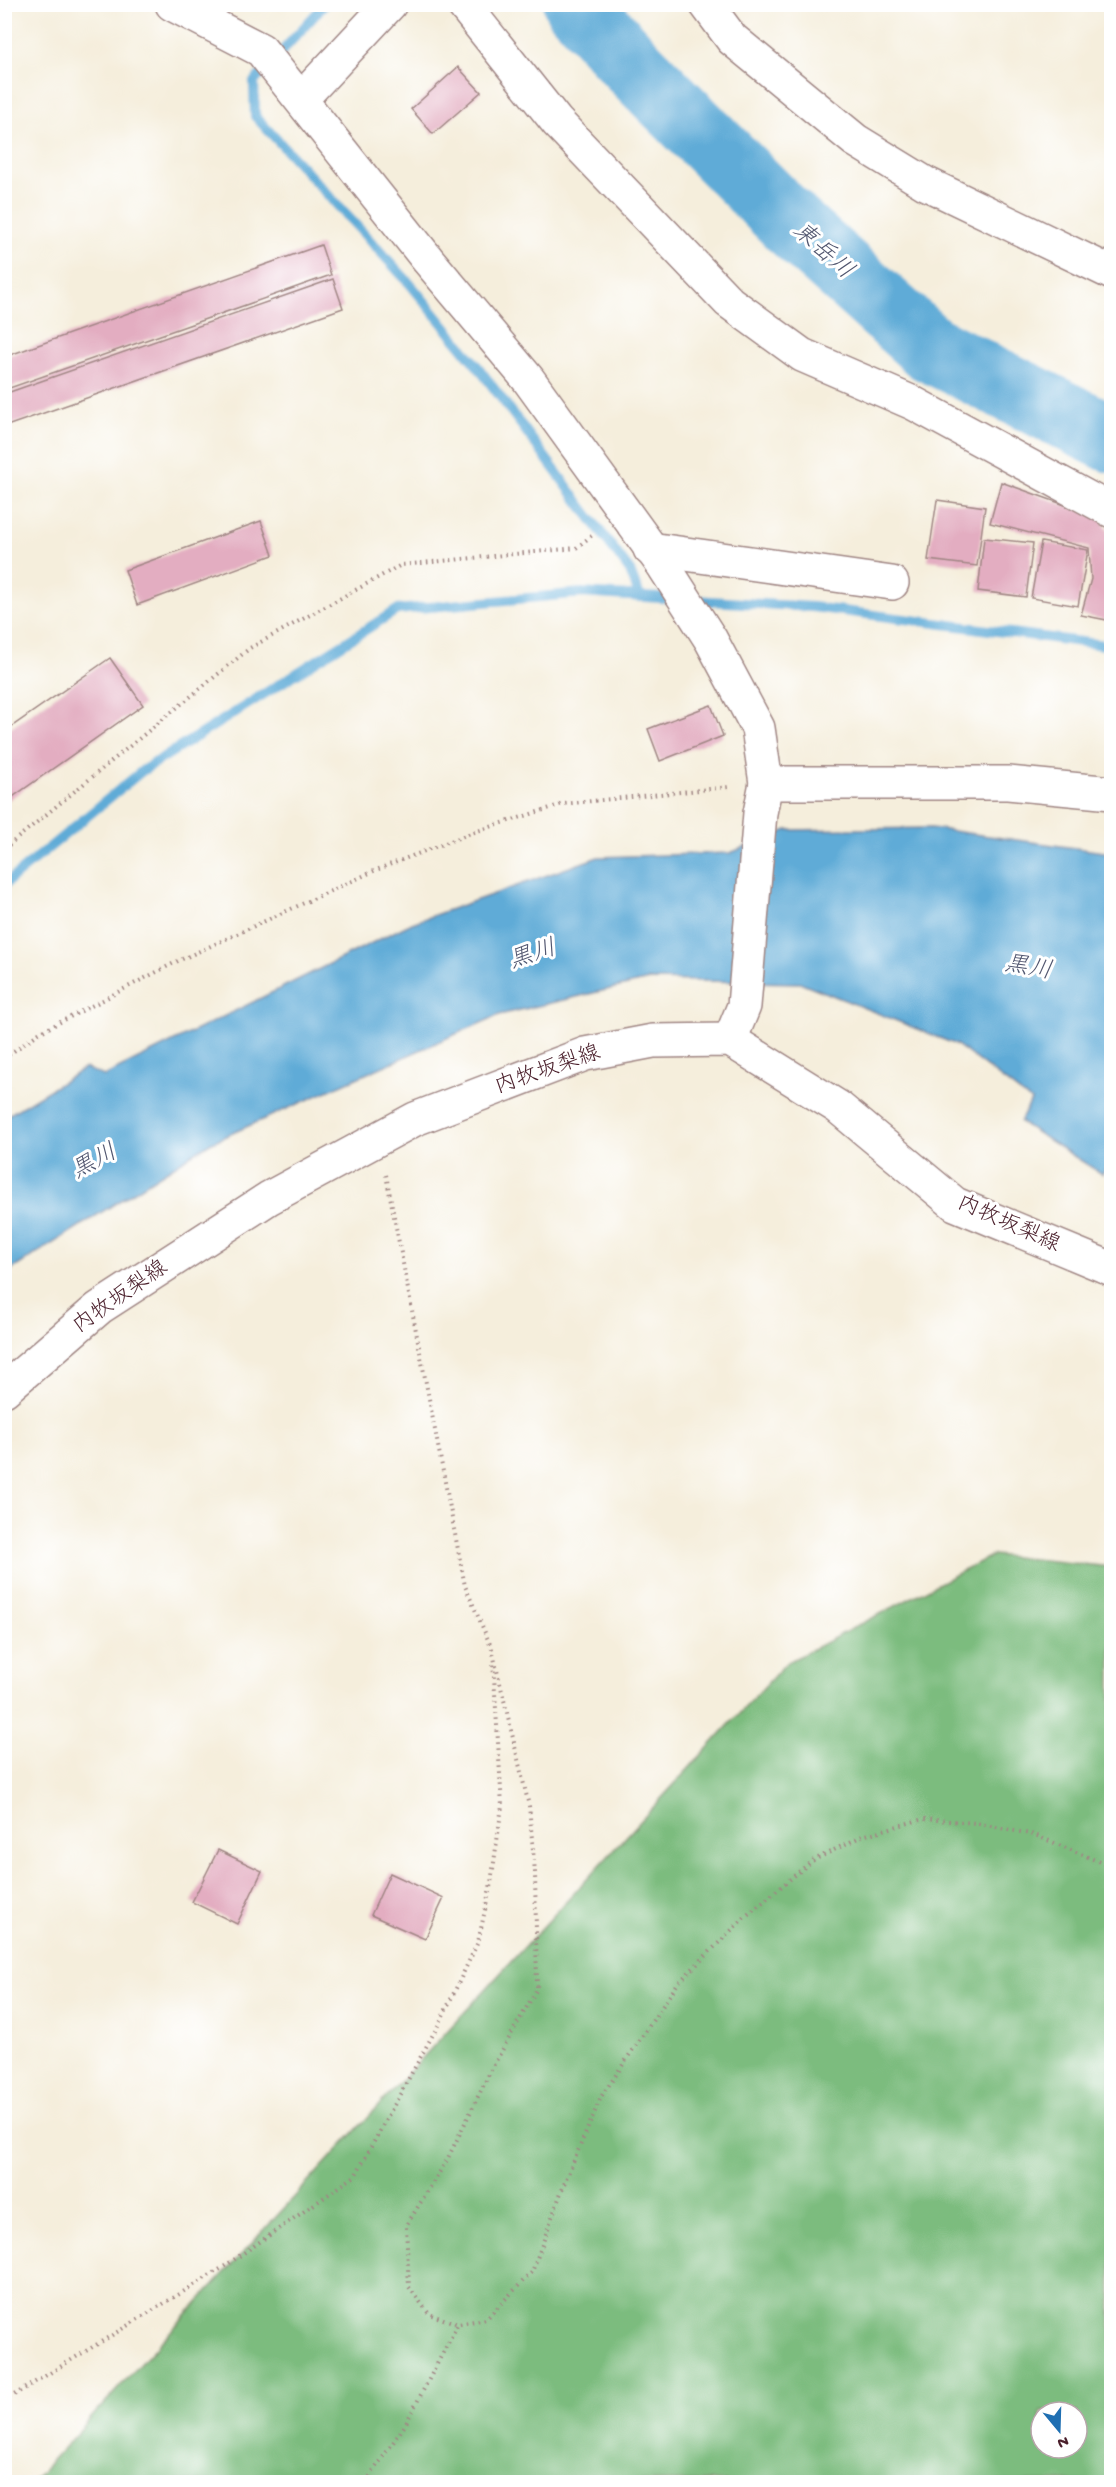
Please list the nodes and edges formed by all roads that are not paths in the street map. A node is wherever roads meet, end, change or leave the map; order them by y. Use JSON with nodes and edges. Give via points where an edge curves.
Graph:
{"nodes":[{"id":1,"x":172,"y":4,"type":"edge"},
{"id":2,"x":390,"y":4,"type":"edge"},
{"id":3,"x":463,"y":4,"type":"edge"},
{"id":4,"x":706,"y":4,"type":"edge"},
{"id":5,"x":301,"y":99,"type":"junction"},
{"id":6,"x":1112,"y":273,"type":"edge"},
{"id":7,"x":1112,"y":511,"type":"edge"},
{"id":8,"x":657,"y":557,"type":"junction"},
{"id":9,"x":892,"y":583,"type":"dead end"},
{"id":10,"x":1112,"y":793,"type":"edge"},
{"id":11,"x":763,"y":798,"type":"junction"},
{"id":12,"x":730,"y":1040,"type":"junction"},
{"id":13,"x":1112,"y":1269,"type":"edge"},
{"id":14,"x":4,"y":1390,"type":"edge"}],
"edges":[{"from":1,"to":5,"type":"street","via":[[261,50]]},
{"from":2,"to":5,"type":"street"},
{"from":3,"to":7,"type":"street","via":[[557,122],[729,302],[802,355],[913,403]]},
{"from":4,"to":6,"type":"street","via":[[732,39],[855,140],[926,183]]},
{"from":5,"to":8,"type":"street","via":[[528,379]]},
{"from":8,"to":9,"type":"street"},
{"from":8,"to":11,"type":"street","via":[[711,639],[758,728]]},
{"from":10,"to":11,"type":"street","via":[[1008,783]]},
{"from":11,"to":12,"type":"street","via":[[744,1006]]},
{"from":12,"to":13,"type":"street","name":"内牧坂梨線","via":[[838,1107],[955,1204]]},
{"from":12,"to":14,"type":"street","name":"内牧坂梨線","via":[[653,1041],[585,1054],[414,1119],[269,1198],[99,1308]]}]}
